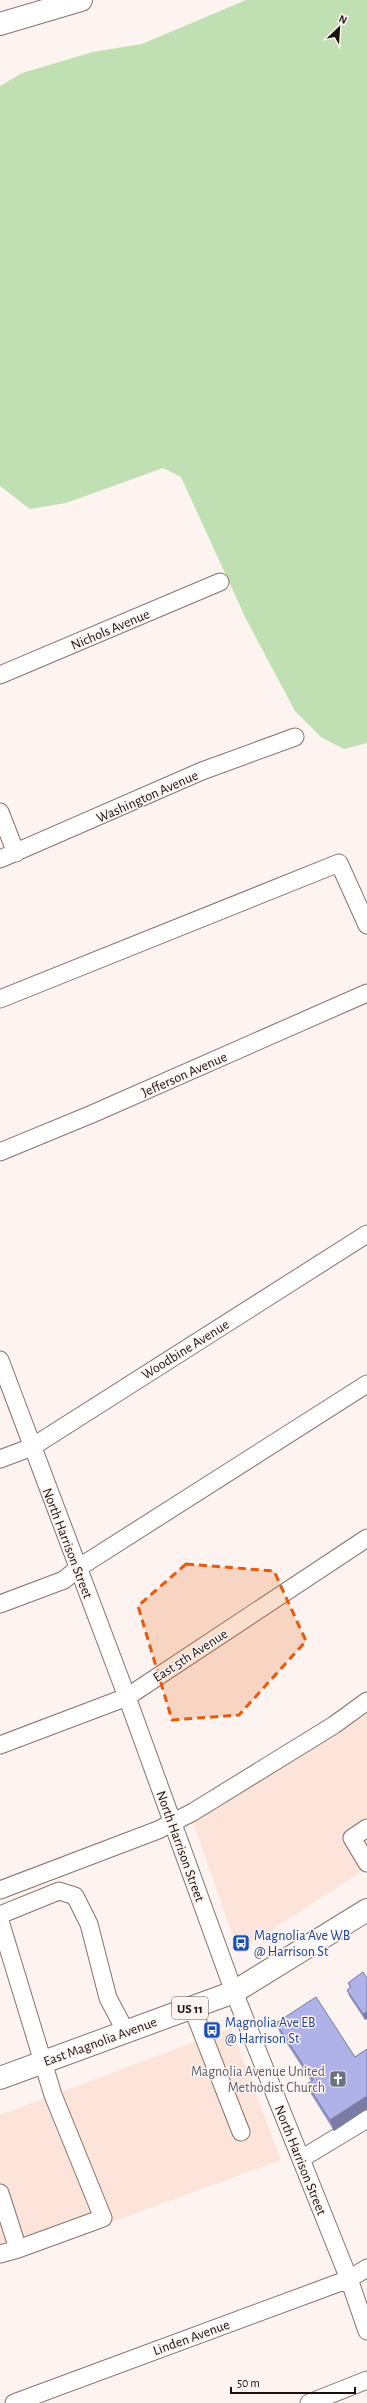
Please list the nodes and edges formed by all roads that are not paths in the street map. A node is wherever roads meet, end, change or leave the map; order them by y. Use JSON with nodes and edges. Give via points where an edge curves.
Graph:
{"nodes":[{"id":1,"x":81,"y":0,"type":"edge"},
{"id":2,"x":0,"y":24,"type":"edge"},
{"id":3,"x":220,"y":582,"type":"dead end"},
{"id":4,"x":0,"y":675,"type":"edge"},
{"id":5,"x":295,"y":737,"type":"dead end"},
{"id":6,"x":0,"y":812,"type":"edge"},
{"id":7,"x":16,"y":853,"type":"junction"},
{"id":8,"x":0,"y":859,"type":"edge"},
{"id":9,"x":367,"y":924,"type":"edge"},
{"id":10,"x":367,"y":993,"type":"edge"},
{"id":11,"x":0,"y":999,"type":"edge"},
{"id":12,"x":0,"y":1152,"type":"edge"},
{"id":13,"x":367,"y":1234,"type":"edge"},
{"id":14,"x":0,"y":1360,"type":"edge"},
{"id":15,"x":367,"y":1384,"type":"edge"},
{"id":16,"x":32,"y":1447,"type":"junction"},
{"id":17,"x":0,"y":1459,"type":"edge"},
{"id":18,"x":367,"y":1538,"type":"edge"},
{"id":19,"x":78,"y":1568,"type":"junction"},
{"id":20,"x":0,"y":1604,"type":"edge"},
{"id":21,"x":127,"y":1697,"type":"junction"},
{"id":22,"x":367,"y":1700,"type":"edge"},
{"id":23,"x":0,"y":1745,"type":"edge"},
{"id":24,"x":172,"y":1822,"type":"junction"},
{"id":25,"x":367,"y":1828,"type":"edge"},
{"id":26,"x":367,"y":1862,"type":"edge"},
{"id":27,"x":0,"y":1890,"type":"edge"},
{"id":28,"x":367,"y":1910,"type":"edge"},
{"id":29,"x":0,"y":1915,"type":"edge"},
{"id":30,"x":0,"y":1921,"type":"edge"},
{"id":31,"x":234,"y":1992,"type":"junction"},
{"id":32,"x":192,"y":2007,"type":"junction"},
{"id":33,"x":126,"y":2032,"type":"junction"},
{"id":34,"x":42,"y":2062,"type":"junction"},
{"id":35,"x":0,"y":2078,"type":"edge"},
{"id":36,"x":367,"y":2119,"type":"edge"},
{"id":37,"x":241,"y":2132,"type":"dead end"},
{"id":38,"x":301,"y":2159,"type":"junction"},
{"id":39,"x":0,"y":2193,"type":"edge"},
{"id":40,"x":18,"y":2249,"type":"junction"},
{"id":41,"x":0,"y":2254,"type":"edge"},
{"id":42,"x":367,"y":2268,"type":"edge"},
{"id":43,"x":349,"y":2279,"type":"junction"},
{"id":44,"x":367,"y":2331,"type":"edge"},
{"id":45,"x":367,"y":2380,"type":"edge"},
{"id":46,"x":14,"y":2403,"type":"edge"},
{"id":47,"x":310,"y":2403,"type":"edge"}],
"edges":[{"from":1,"to":2,"type":"main road"},
{"from":3,"to":4,"type":"street","name":"Nichols Avenue"},
{"from":5,"to":7,"type":"street","name":"Washington Avenue","via":[[202,771]]},
{"from":6,"to":7,"type":"street"},
{"from":7,"to":8,"type":"street","name":"Washington Avenue"},
{"from":9,"to":11,"type":"street","via":[[339,863]]},
{"from":10,"to":12,"type":"street","name":"Jefferson Avenue"},
{"from":13,"to":16,"type":"street","name":"Woodbine Avenue"},
{"from":14,"to":16,"type":"street","name":"North Harrison Street"},
{"from":15,"to":19,"type":"street"},
{"from":16,"to":17,"type":"street","name":"Woodbine Avenue"},
{"from":16,"to":19,"type":"street","name":"North Harrison Street"},
{"from":18,"to":21,"type":"street","name":"East 5th Avenue"},
{"from":19,"to":20,"type":"street","via":[[64,1580]]},
{"from":19,"to":21,"type":"street","name":"North Harrison Street"},
{"from":21,"to":23,"type":"street","name":"East 5th Avenue"},
{"from":21,"to":24,"type":"street","name":"North Harrison Street"},
{"from":22,"to":24,"type":"street","via":[[334,1725],[200,1808]]},
{"from":24,"to":27,"type":"street","via":[[158,1830]]},
{"from":24,"to":31,"type":"street","name":"North Harrison Street"},
{"from":25,"to":26,"type":"street","via":[[352,1838]]},
{"from":28,"to":31,"type":"main road","name":"East Magnolia Avenue","number":"US 11"},
{"from":29,"to":33,"type":"street","via":[[59,1891],[75,1896],[88,1924],[108,1998]]},
{"from":30,"to":34,"type":"street"},
{"from":31,"to":32,"type":"main road","name":"East Magnolia Avenue","number":"US 11"},
{"from":31,"to":38,"type":"street","name":"North Harrison Street"},
{"from":32,"to":33,"type":"main road","name":"East Magnolia Avenue","number":"US 11"},
{"from":32,"to":37,"type":"street"},
{"from":33,"to":34,"type":"main road","name":"East Magnolia Avenue","number":"US 11"},
{"from":34,"to":35,"type":"main road","name":"East Magnolia Avenue","number":"US 11"},
{"from":34,"to":40,"type":"street","via":[[103,2218]]},
{"from":36,"to":38,"type":"street"},
{"from":38,"to":43,"type":"street","name":"North Harrison Street"},
{"from":39,"to":40,"type":"street"},
{"from":40,"to":41,"type":"street"},
{"from":42,"to":43,"type":"street","name":"Linden Avenue"},
{"from":43,"to":44,"type":"street","name":"North Harrison Street"},
{"from":43,"to":46,"type":"street","name":"Linden Avenue"},
{"from":45,"to":47,"type":"street"}]}
